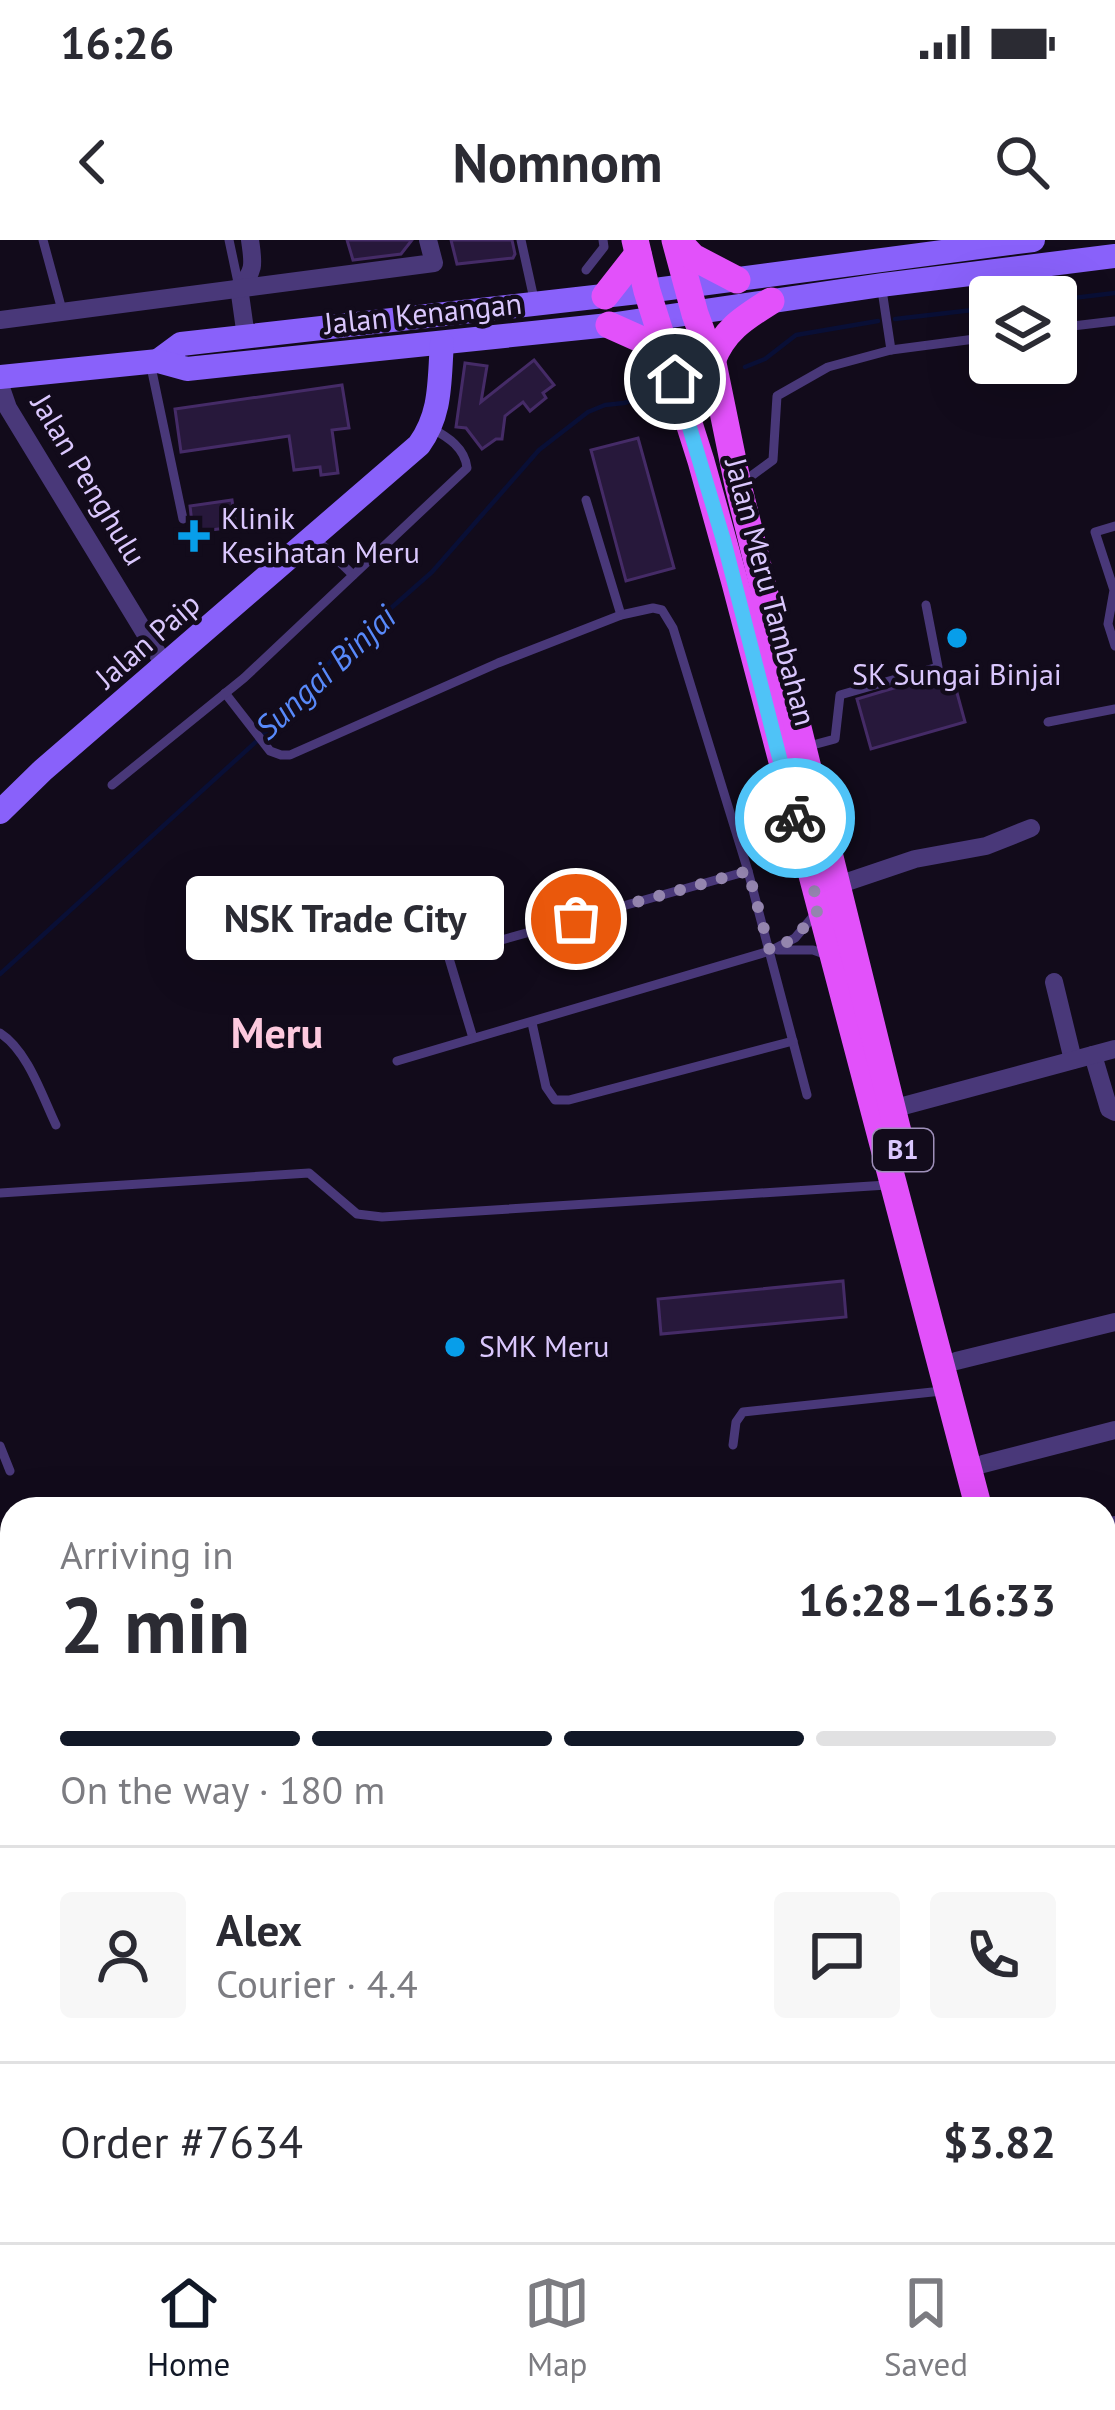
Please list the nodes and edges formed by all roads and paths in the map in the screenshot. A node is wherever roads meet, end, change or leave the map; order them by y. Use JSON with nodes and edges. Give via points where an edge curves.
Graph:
{"nodes":[{"id":1,"x":43,"y":240,"type":"edge"},
{"id":2,"x":229,"y":240,"type":"edge"},
{"id":3,"x":250,"y":240,"type":"edge"},
{"id":4,"x":428,"y":240,"type":"edge"},
{"id":5,"x":521,"y":240,"type":"edge"},
{"id":6,"x":604,"y":240,"type":"edge"},
{"id":7,"x":676,"y":240,"type":"edge"},
{"id":8,"x":1034,"y":240,"type":"edge"},
{"id":9,"x":637,"y":247,"type":"edge"},
{"id":10,"x":907,"y":249,"type":"edge"},
{"id":11,"x":1115,"y":256,"type":"edge"},
{"id":12,"x":586,"y":270,"type":"dead end"},
{"id":13,"x":737,"y":280,"type":"junction"},
{"id":14,"x":239,"y":287,"type":"junction"},
{"id":15,"x":647,"y":291,"type":"junction"},
{"id":16,"x":604,"y":296,"type":"junction"},
{"id":17,"x":883,"y":297,"type":"junction"},
{"id":18,"x":692,"y":300,"type":"junction"},
{"id":19,"x":771,"y":301,"type":"junction"},
{"id":20,"x":535,"y":304,"type":"junction"},
{"id":21,"x":62,"y":312,"type":"junction"},
{"id":22,"x":656,"y":319,"type":"junction"},
{"id":23,"x":0,"y":320,"type":"edge"},
{"id":24,"x":1115,"y":321,"type":"edge"},
{"id":25,"x":610,"y":325,"type":"junction"},
{"id":26,"x":1077,"y":326,"type":"edge"},
{"id":27,"x":246,"y":337,"type":"junction"},
{"id":28,"x":969,"y":339,"type":"edge"},
{"id":29,"x":442,"y":343,"type":"junction"},
{"id":30,"x":890,"y":346,"type":"junction"},
{"id":31,"x":154,"y":362,"type":"junction"},
{"id":32,"x":713,"y":363,"type":"junction"},
{"id":33,"x":672,"y":369,"type":"junction"},
{"id":34,"x":0,"y":381,"type":"edge"},
{"id":35,"x":431,"y":428,"type":"junction"},
{"id":36,"x":738,"y":485,"type":"junction"},
{"id":37,"x":586,"y":500,"type":"dead end"},
{"id":38,"x":183,"y":519,"type":"dead end"},
{"id":39,"x":1115,"y":526,"type":"edge"},
{"id":40,"x":314,"y":537,"type":"junction"},
{"id":41,"x":353,"y":575,"type":"junction"},
{"id":42,"x":926,"y":605,"type":"dead end"},
{"id":43,"x":621,"y":615,"type":"junction"},
{"id":44,"x":1115,"y":646,"type":"edge"},
{"id":45,"x":165,"y":666,"type":"junction"},
{"id":46,"x":225,"y":693,"type":"junction"},
{"id":47,"x":1115,"y":709,"type":"edge"},
{"id":48,"x":1048,"y":722,"type":"dead end"},
{"id":49,"x":804,"y":748,"type":"junction"},
{"id":50,"x":112,"y":785,"type":"dead end"},
{"id":51,"x":0,"y":812,"type":"edge"},
{"id":52,"x":1031,"y":828,"type":"dead end"},
{"id":53,"x":748,"y":871,"type":"junction"},
{"id":54,"x":838,"y":885,"type":"junction"},
{"id":55,"x":819,"y":909,"type":"junction"},
{"id":56,"x":770,"y":951,"type":"junction"},
{"id":57,"x":832,"y":956,"type":"junction"},
{"id":58,"x":1054,"y":982,"type":"dead end"},
{"id":59,"x":532,"y":1023,"type":"junction"},
{"id":60,"x":0,"y":1033,"type":"edge"},
{"id":61,"x":473,"y":1038,"type":"junction"},
{"id":62,"x":793,"y":1041,"type":"junction"},
{"id":63,"x":1115,"y":1049,"type":"edge"},
{"id":64,"x":1093,"y":1055,"type":"junction"},
{"id":65,"x":1073,"y":1060,"type":"junction"},
{"id":66,"x":397,"y":1061,"type":"dead end"},
{"id":67,"x":807,"y":1095,"type":"dead end"},
{"id":68,"x":892,"y":1109,"type":"junction"},
{"id":69,"x":1115,"y":1112,"type":"edge"},
{"id":70,"x":56,"y":1125,"type":"dead end"},
{"id":71,"x":892,"y":1185,"type":"junction"},
{"id":72,"x":0,"y":1193,"type":"edge"},
{"id":73,"x":1115,"y":1322,"type":"edge"},
{"id":74,"x":956,"y":1360,"type":"junction"},
{"id":75,"x":947,"y":1390,"type":"junction"},
{"id":76,"x":1115,"y":1430,"type":"edge"},
{"id":77,"x":734,"y":1445,"type":"dead end"},
{"id":78,"x":0,"y":1446,"type":"edge"},
{"id":79,"x":983,"y":1464,"type":"junction"},
{"id":80,"x":10,"y":1471,"type":"dead end"},
{"id":81,"x":976,"y":1497,"type":"edge"},
{"id":82,"x":992,"y":1497,"type":"edge"}],
"edges":[{"from":1,"to":21,"type":"lane"},
{"from":2,"to":14,"type":"lane"},
{"from":3,"to":14,"type":"street","via":[[253,266]]},
{"from":4,"to":14,"type":"street","via":[[434,262]]},
{"from":5,"to":20,"type":"lane"},
{"from":6,"to":12,"type":"lane"},
{"from":7,"to":13,"type":"main road"},
{"from":7,"to":18,"type":"main road","name":"Jalan Meru Tambahan"},
{"from":8,"to":10,"type":"street"},
{"from":9,"to":15,"type":"main road","name":"Jalan Meru Tambahan"},
{"from":9,"to":16,"type":"main road"},
{"from":10,"to":13,"type":"street"},
{"from":11,"to":17,"type":"street"},
{"from":13,"to":18,"type":"street"},
{"from":14,"to":21,"type":"street"},
{"from":14,"to":27,"type":"street"},
{"from":15,"to":16,"type":"street","name":"Jalan Kenangan"},
{"from":15,"to":18,"type":"street","name":"Jalan Kenangan"},
{"from":15,"to":22,"type":"main road","name":"Jalan Meru Tambahan"},
{"from":16,"to":20,"type":"street","name":"Jalan Kenangan"},
{"from":17,"to":19,"type":"street"},
{"from":17,"to":30,"type":"lane"},
{"from":18,"to":19,"type":"street"},
{"from":18,"to":22,"type":"street","name":"Jalan Kenangan"},
{"from":18,"to":32,"type":"main road","name":"Jalan Meru Tambahan","number":"B1"},
{"from":19,"to":32,"type":"main road","via":[[731,328]]},
{"from":20,"to":27,"type":"street","name":"Jalan Kenangan"},
{"from":21,"to":23,"type":"street"},
{"from":22,"to":25,"type":"street","name":"Jalan Kenangan"},
{"from":22,"to":33,"type":"main road","name":"Jalan Meru Tambahan","number":"B1"},
{"from":24,"to":26,"type":"lane"},
{"from":25,"to":29,"type":"street","name":"Jalan Kenangan"},
{"from":25,"to":33,"type":"main road","via":[[647,342]]},
{"from":27,"to":31,"type":"street","name":"Jalan Kenangan","via":[[182,344]]},
{"from":28,"to":30,"type":"lane"},
{"from":29,"to":31,"type":"street","name":"Jalan Kenangan","via":[[187,369]]},
{"from":29,"to":35,"type":"street"},
{"from":30,"to":36,"type":"lane","via":[[777,396],[773,460]]},
{"from":31,"to":34,"type":"street","name":"Jalan Kenangan"},
{"from":31,"to":38,"type":"lane"},
{"from":32,"to":36,"type":"main road","name":"Jalan Meru Tambahan","number":"B1"},
{"from":33,"to":55,"type":"main road","name":"Jalan Meru Tambahan","number":"B1"},
{"from":34,"to":45,"type":"street","name":"Jalan Penghulu","via":[[8,409]]},
{"from":35,"to":40,"type":"street","name":"Jalan Paip"},
{"from":35,"to":41,"type":"lane","via":[[452,441],[467,468]]},
{"from":36,"to":49,"type":"main road","name":"Jalan Meru Tambahan","number":"B1"},
{"from":37,"to":43,"type":"lane"},
{"from":39,"to":44,"type":"lane","via":[[1095,532],[1114,590],[1108,624]]},
{"from":40,"to":41,"type":"lane"},
{"from":40,"to":45,"type":"street","name":"Jalan Paip"},
{"from":41,"to":46,"type":"lane"},
{"from":42,"to":49,"type":"lane","via":[[938,667],[840,695],[835,739]]},
{"from":43,"to":46,"type":"lane","via":[[290,755],[270,751]]},
{"from":43,"to":53,"type":"lane","via":[[653,608],[669,618]]},
{"from":45,"to":51,"type":"street","name":"Jalan Paip"},
{"from":46,"to":50,"type":"lane"},
{"from":47,"to":48,"type":"lane"},
{"from":49,"to":54,"type":"main road","name":"Jalan Meru Tambahan","number":"B1"},
{"from":52,"to":54,"type":"street"},
{"from":53,"to":56,"type":"lane"},
{"from":53,"to":61,"type":"lane","via":[[448,956]]},
{"from":54,"to":68,"type":"main road","name":"Jalan Meru Tambahan","number":"B1"},
{"from":55,"to":56,"type":"lane","via":[[795,938]]},
{"from":55,"to":57,"type":"main road","name":"Jalan Meru Tambahan","number":"B1"},
{"from":56,"to":57,"type":"lane"},
{"from":56,"to":59,"type":"lane"},
{"from":56,"to":62,"type":"lane"},
{"from":57,"to":71,"type":"main road","name":"Jalan Meru Tambahan","number":"B1"},
{"from":58,"to":65,"type":"street"},
{"from":59,"to":61,"type":"lane"},
{"from":59,"to":62,"type":"lane","via":[[555,1100]]},
{"from":60,"to":70,"type":"lane","via":[[22,1057]]},
{"from":61,"to":66,"type":"lane"},
{"from":62,"to":67,"type":"lane"},
{"from":63,"to":64,"type":"street"},
{"from":64,"to":65,"type":"street"},
{"from":64,"to":69,"type":"street"},
{"from":65,"to":68,"type":"street"},
{"from":68,"to":74,"type":"main road","name":"Jalan Meru Tambahan","number":"B1"},
{"from":71,"to":72,"type":"lane","via":[[382,1217],[357,1214],[309,1173]]},
{"from":71,"to":75,"type":"main road","name":"Jalan Meru Tambahan","number":"B1"},
{"from":73,"to":74,"type":"street"},
{"from":74,"to":79,"type":"main road","name":"Jalan Meru Tambahan","number":"B1"},
{"from":75,"to":77,"type":"lane","via":[[743,1412]]},
{"from":75,"to":81,"type":"main road","name":"Jalan Meru Tambahan","number":"B1"},
{"from":76,"to":79,"type":"street"},
{"from":78,"to":80,"type":"lane"},
{"from":79,"to":82,"type":"main road","name":"Jalan Meru Tambahan","number":"B1"}]}
